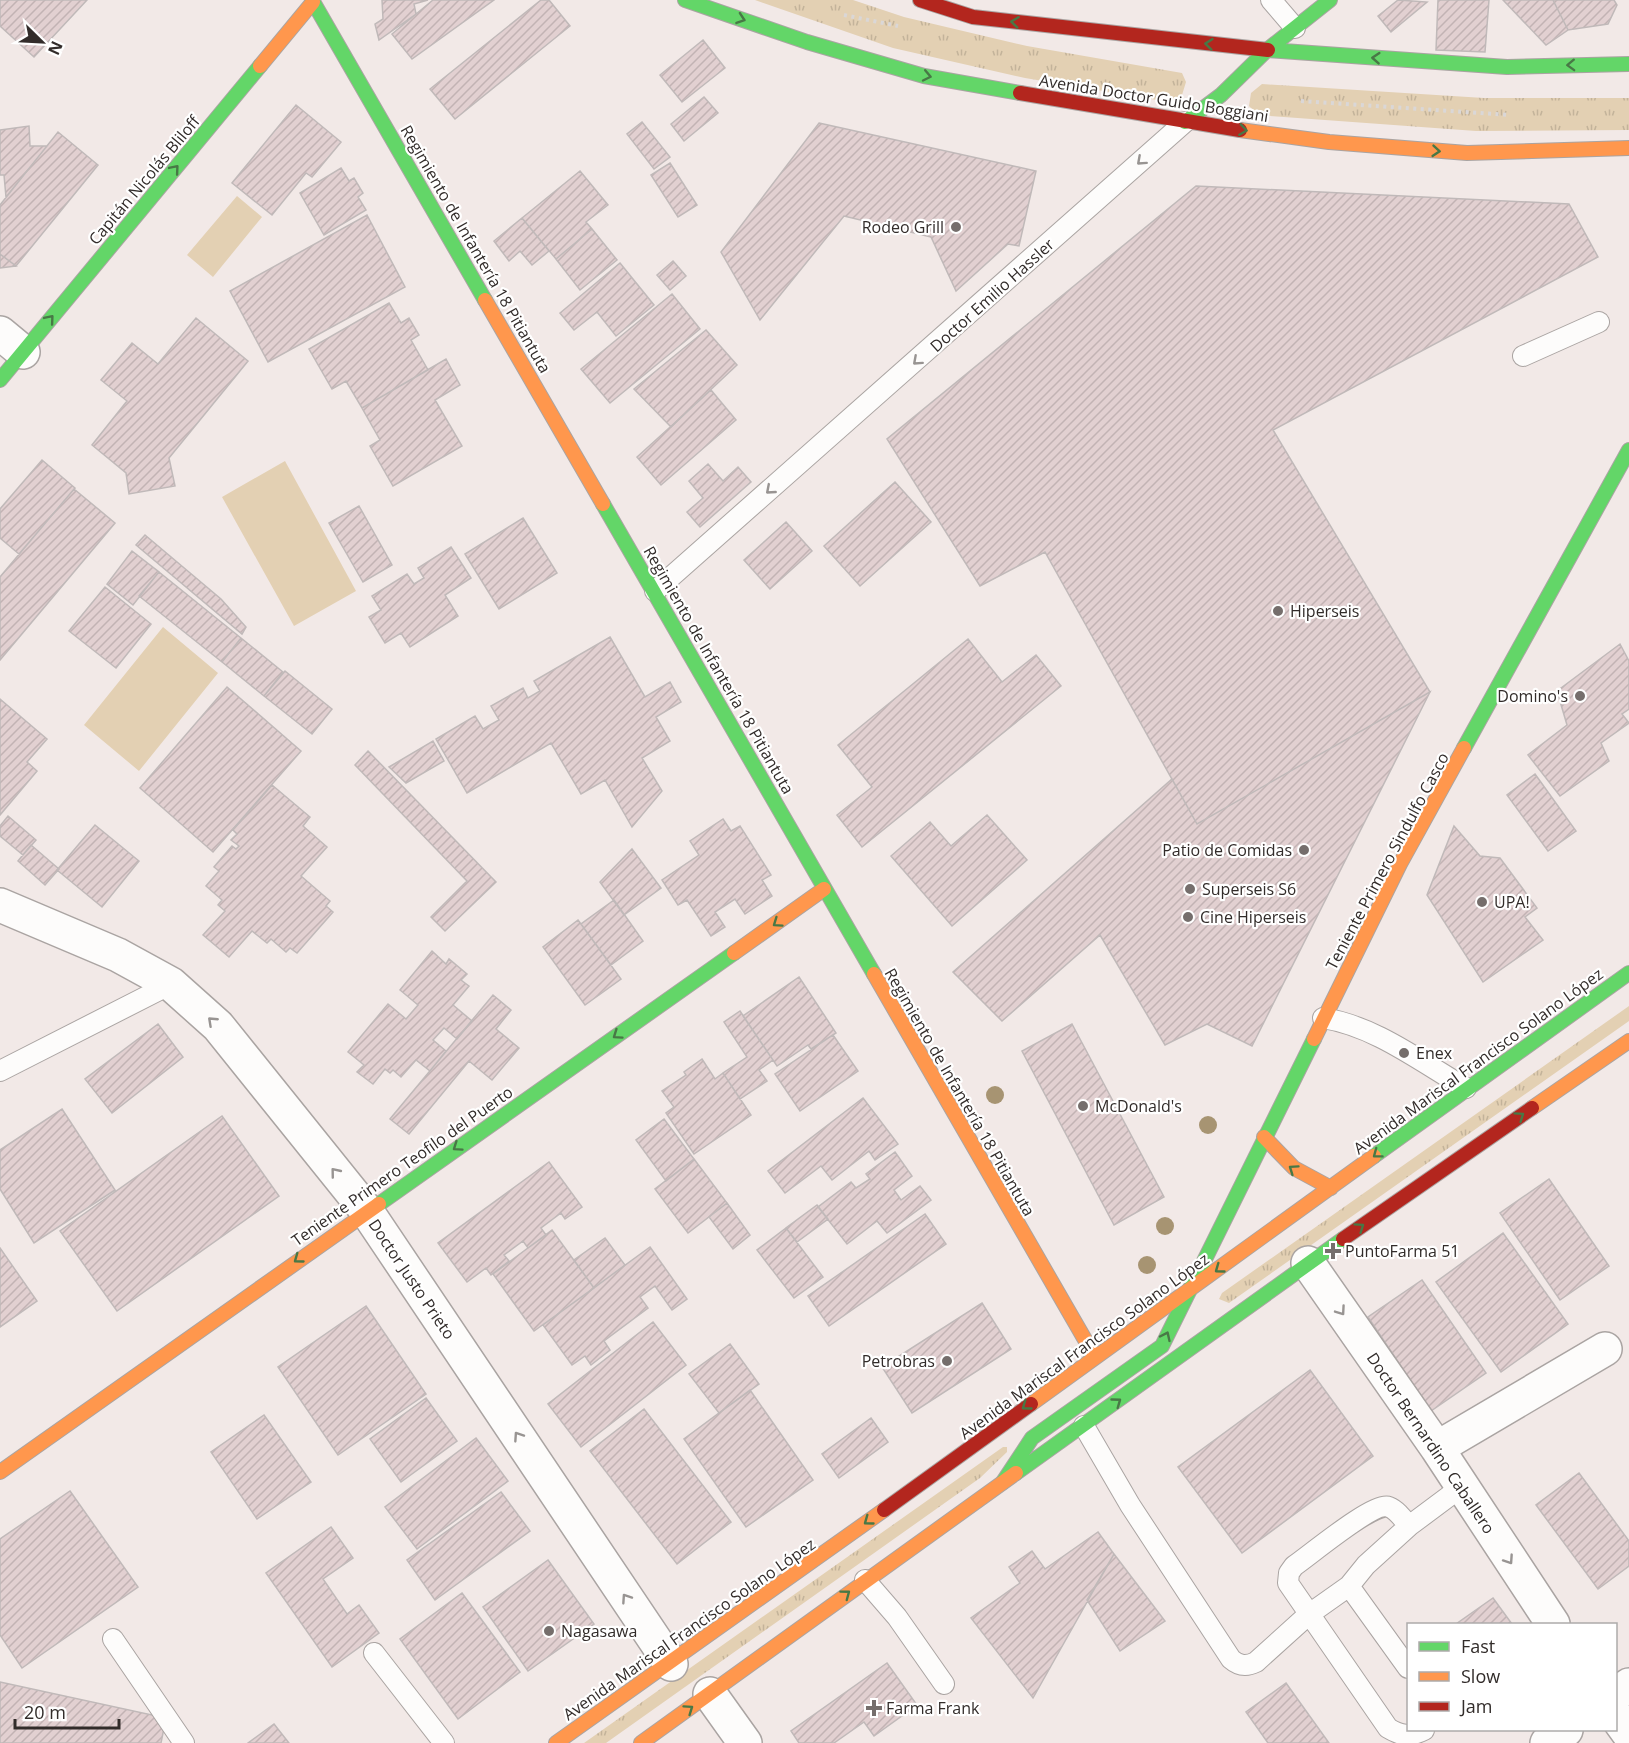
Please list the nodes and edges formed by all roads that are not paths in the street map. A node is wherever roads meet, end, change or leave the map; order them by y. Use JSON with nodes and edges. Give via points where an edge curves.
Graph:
{"nodes":[{"id":1,"x":685,"y":0,"type":"edge"},
{"id":2,"x":920,"y":0,"type":"edge"},
{"id":3,"x":1271,"y":0,"type":"edge"},
{"id":4,"x":1330,"y":0,"type":"edge"},
{"id":5,"x":313,"y":1,"type":"edge"},
{"id":6,"x":1295,"y":28,"type":"junction"},
{"id":7,"x":1267,"y":50,"type":"junction"},
{"id":8,"x":1629,"y":64,"type":"edge"},
{"id":9,"x":1185,"y":122,"type":"junction"},
{"id":10,"x":1629,"y":148,"type":"edge"},
{"id":11,"x":1599,"y":322,"type":"dead end"},
{"id":12,"x":12,"y":342,"type":"edge"},
{"id":13,"x":1523,"y":356,"type":"dead end"},
{"id":14,"x":0,"y":380,"type":"edge"},
{"id":15,"x":1629,"y":450,"type":"edge"},
{"id":16,"x":655,"y":591,"type":"junction"},
{"id":17,"x":824,"y":889,"type":"junction"},
{"id":18,"x":0,"y":905,"type":"edge"},
{"id":19,"x":1629,"y":973,"type":"edge"},
{"id":20,"x":171,"y":984,"type":"junction"},
{"id":21,"x":1323,"y":1018,"type":"junction"},
{"id":22,"x":1629,"y":1041,"type":"edge"},
{"id":23,"x":0,"y":1071,"type":"edge"},
{"id":24,"x":1466,"y":1088,"type":"junction"},
{"id":25,"x":1264,"y":1137,"type":"junction"},
{"id":26,"x":1331,"y":1188,"type":"junction"},
{"id":27,"x":366,"y":1210,"type":"junction"},
{"id":28,"x":1308,"y":1263,"type":"junction"},
{"id":29,"x":1186,"y":1293,"type":"junction"},
{"id":30,"x":1605,"y":1349,"type":"dead end"},
{"id":31,"x":1095,"y":1357,"type":"junction"},
{"id":32,"x":1084,"y":1426,"type":"junction"},
{"id":33,"x":1437,"y":1448,"type":"junction"},
{"id":34,"x":0,"y":1472,"type":"edge"},
{"id":35,"x":1001,"y":1486,"type":"junction"},
{"id":36,"x":1460,"y":1488,"type":"junction"},
{"id":37,"x":1409,"y":1526,"type":"junction"},
{"id":38,"x":865,"y":1580,"type":"junction"},
{"id":39,"x":1349,"y":1586,"type":"junction"},
{"id":40,"x":1308,"y":1615,"type":"junction"},
{"id":41,"x":1552,"y":1623,"type":"edge"},
{"id":42,"x":113,"y":1639,"type":"dead end"},
{"id":43,"x":374,"y":1653,"type":"dead end"},
{"id":44,"x":671,"y":1664,"type":"junction"},
{"id":45,"x":1407,"y":1667,"type":"edge"},
{"id":46,"x":945,"y":1684,"type":"dead end"},
{"id":47,"x":710,"y":1694,"type":"junction"},
{"id":48,"x":1617,"y":1717,"type":"edge"},
{"id":49,"x":1422,"y":1731,"type":"edge"},
{"id":50,"x":1565,"y":1731,"type":"edge"},
{"id":51,"x":1629,"y":1734,"type":"edge"},
{"id":52,"x":184,"y":1743,"type":"edge"},
{"id":53,"x":444,"y":1743,"type":"edge"},
{"id":54,"x":556,"y":1743,"type":"edge"},
{"id":55,"x":641,"y":1743,"type":"edge"},
{"id":56,"x":745,"y":1743,"type":"edge"},
{"id":57,"x":1547,"y":1743,"type":"edge"}],
"edges":[{"from":1,"to":9,"type":"main road","name":"Avenida Doctor Guido Boggiani","one_way":true,"via":[[807,42],[924,76]]},
{"from":7,"to":2,"type":"main road","one_way":true,"via":[[974,17]]},
{"from":3,"to":6,"type":"lane"},
{"from":4,"to":6,"type":"main road","name":"Doctor Emilio Hassler"},
{"from":12,"to":5,"type":"main road","name":"Capitán Nicolás Bliloff","one_way":true},
{"from":5,"to":16,"type":"main road","name":"Regimiento de Infantería 18 Pitiantuta"},
{"from":6,"to":7,"type":"main road","name":"Doctor Emilio Hassler"},
{"from":8,"to":7,"type":"main road","one_way":true,"via":[[1507,67]]},
{"from":7,"to":9,"type":"main road","name":"Doctor Emilio Hassler"},
{"from":9,"to":10,"type":"main road","name":"Avenida Doctor Guido Boggiani","one_way":true,"via":[[1329,142],[1467,153]]},
{"from":9,"to":16,"type":"lane","name":"Doctor Emilio Hassler","one_way":true},
{"from":11,"to":13,"type":"lane"},
{"from":12,"to":14,"type":"main road","name":"Capitán Nicolás Bliloff"},
{"from":15,"to":21,"type":"main road","name":"Teniente Primero Sindulfo Casco","via":[[1400,864]]},
{"from":16,"to":17,"type":"main road","name":"Regimiento de Infantería 18 Pitiantuta"},
{"from":17,"to":27,"type":"main road","name":"Teniente Primero Teofilo del Puerto","one_way":true},
{"from":17,"to":31,"type":"main road","name":"Regimiento de Infantería 18 Pitiantuta"},
{"from":18,"to":20,"type":"street","name":"Doctor Justo Prieto","via":[[118,955]]},
{"from":19,"to":24,"type":"main road","name":"Avenida Mariscal Francisco Solano López"},
{"from":20,"to":23,"type":"lane"},
{"from":27,"to":20,"type":"street","name":"Doctor Justo Prieto","one_way":true,"via":[[219,1026]]},
{"from":21,"to":24,"type":"lane","via":[[1367,1030]]},
{"from":21,"to":25,"type":"main road","name":"Teniente Primero Sindulfo Casco"},
{"from":28,"to":22,"type":"main road","one_way":true},
{"from":24,"to":26,"type":"main road","name":"Avenida Mariscal Francisco Solano López","one_way":true},
{"from":26,"to":25,"type":"main road","one_way":true,"via":[[1309,1180],[1281,1160]]},
{"from":25,"to":29,"type":"main road","name":"Teniente Primero Sindulfo Casco"},
{"from":26,"to":29,"type":"main road","name":"Avenida Mariscal Francisco Solano López","one_way":true},
{"from":27,"to":34,"type":"main road","name":"Teniente Primero Teofilo del Puerto","one_way":true},
{"from":44,"to":27,"type":"street","name":"Doctor Justo Prieto","one_way":true},
{"from":32,"to":28,"type":"main road","one_way":true},
{"from":28,"to":33,"type":"street","name":"Doctor Bernardino Caballero","one_way":true},
{"from":29,"to":31,"type":"main road","name":"Avenida Mariscal Francisco Solano López"},
{"from":35,"to":29,"type":"main road","name":"Teniente Primero Sindulfo Casco","one_way":true,"via":[[1032,1438],[1161,1346]]},
{"from":30,"to":33,"type":"street"},
{"from":31,"to":44,"type":"main road","name":"Avenida Mariscal Francisco Solano López","one_way":true},
{"from":32,"to":35,"type":"main road"},
{"from":32,"to":40,"type":"lane","via":[[1130,1505],[1231,1659],[1248,1666],[1256,1662]]},
{"from":33,"to":36,"type":"street","name":"Doctor Bernardino Caballero"},
{"from":35,"to":38,"type":"main road"},
{"from":36,"to":37,"type":"lane"},
{"from":36,"to":41,"type":"street","name":"Doctor Bernardino Caballero","one_way":true},
{"from":37,"to":39,"type":"lane"},
{"from":37,"to":40,"type":"lane","via":[[1388,1506],[1379,1506],[1294,1566],[1288,1583]]},
{"from":38,"to":46,"type":"lane"},
{"from":47,"to":38,"type":"main road","one_way":true},
{"from":39,"to":40,"type":"lane"},
{"from":39,"to":45,"type":"lane"},
{"from":40,"to":49,"type":"lane","via":[[1388,1728],[1399,1735]]},
{"from":42,"to":52,"type":"lane"},
{"from":43,"to":53,"type":"lane"},
{"from":44,"to":54,"type":"main road","name":"Avenida Mariscal Francisco Solano López"},
{"from":55,"to":47,"type":"main road","one_way":true},
{"from":47,"to":56,"type":"street"},
{"from":48,"to":51,"type":"street"},
{"from":50,"to":57,"type":"street"}]}
